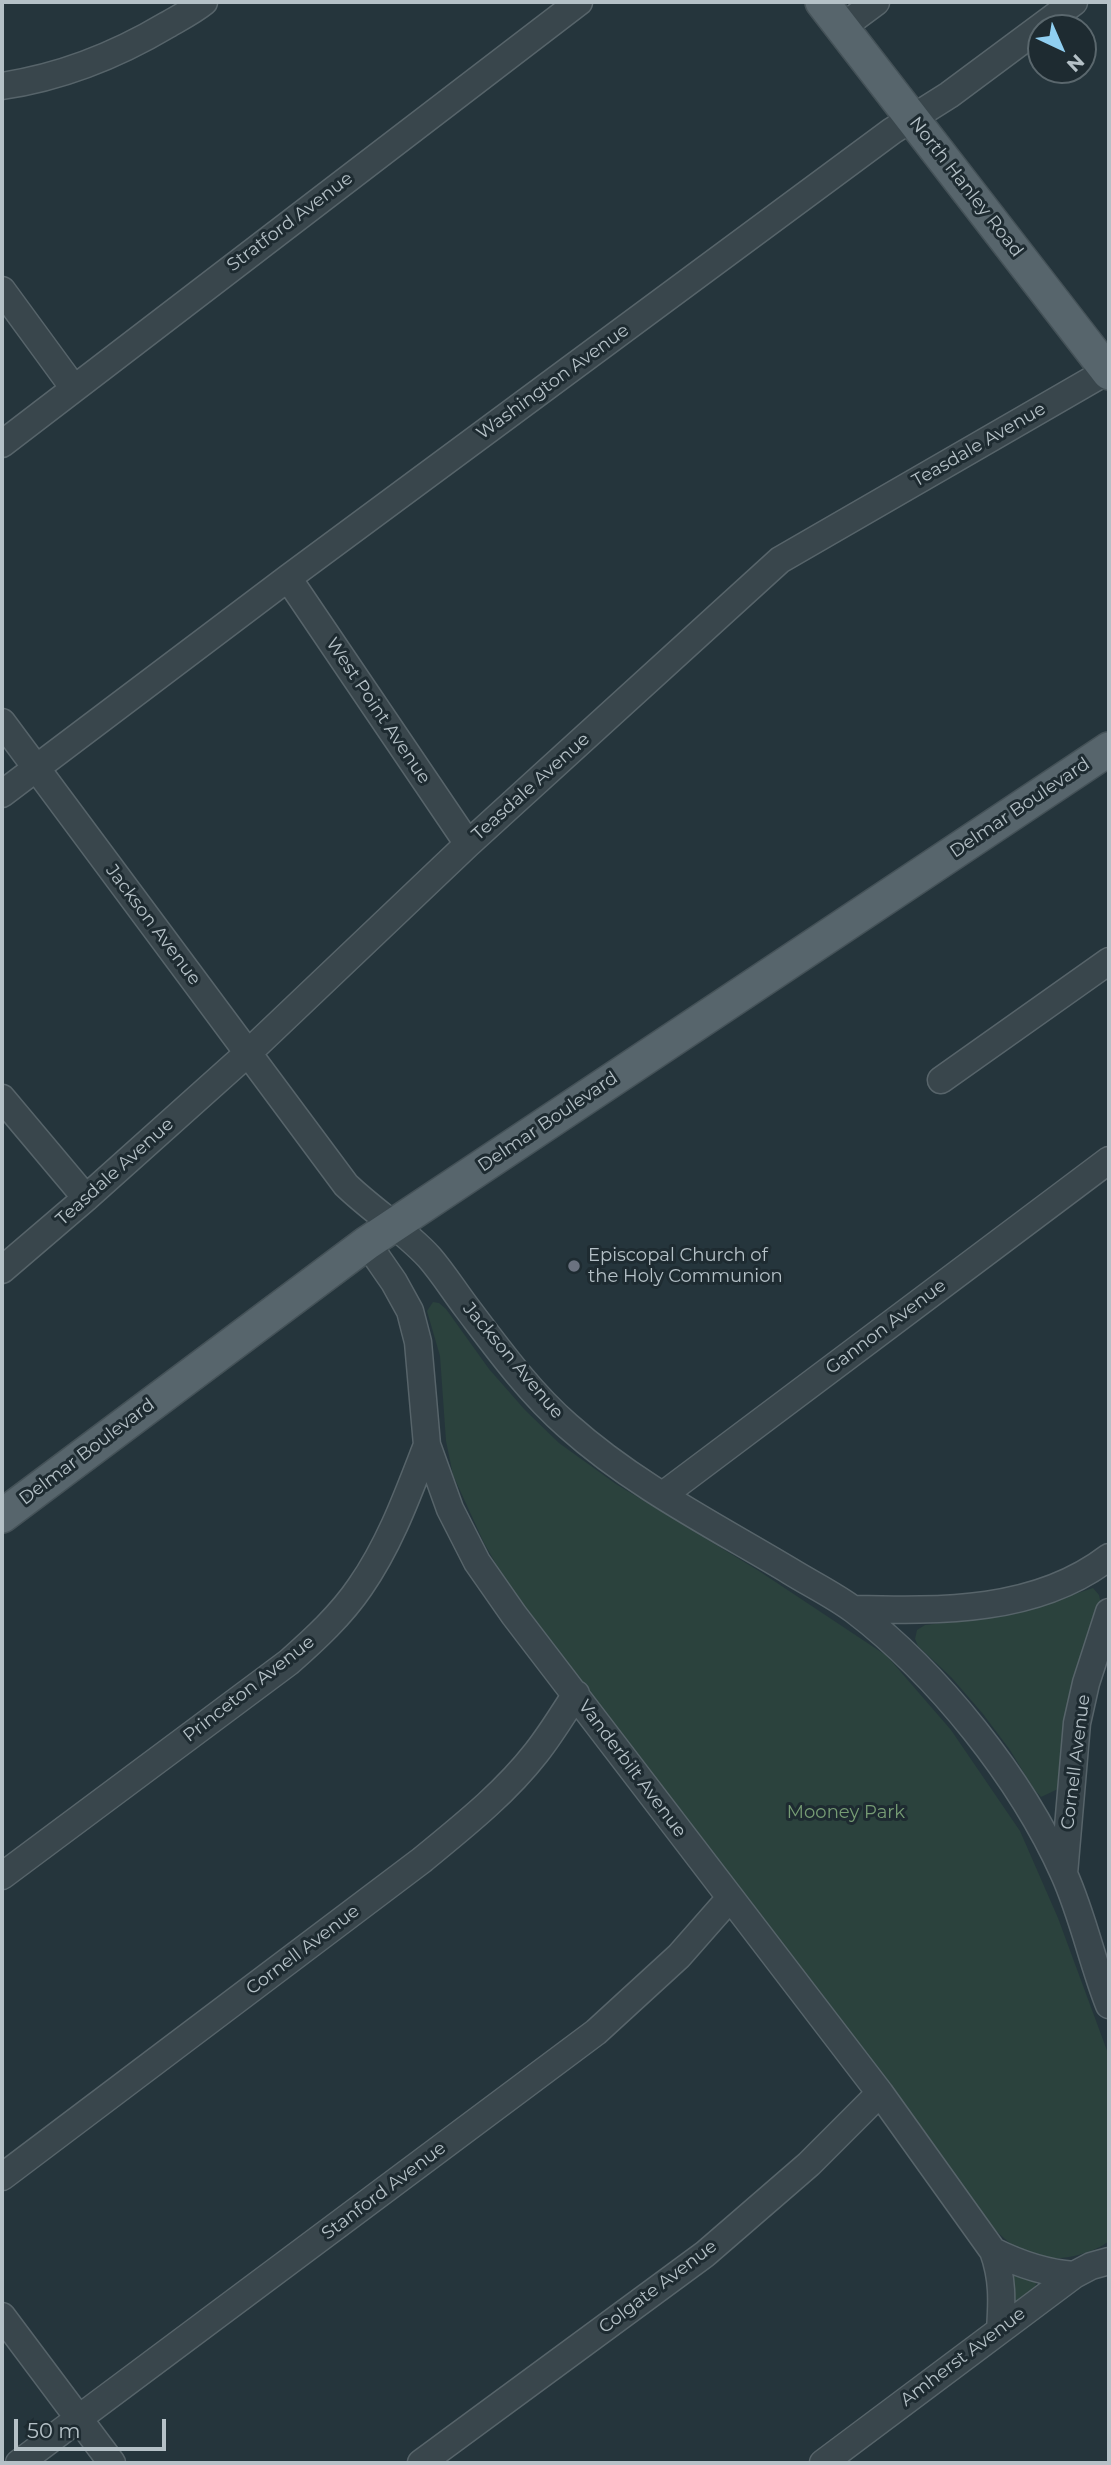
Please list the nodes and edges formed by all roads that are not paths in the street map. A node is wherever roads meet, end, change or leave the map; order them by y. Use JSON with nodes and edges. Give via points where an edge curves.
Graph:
{"nodes":[{"id":1,"x":204,"y":2,"type":"edge"},
{"id":2,"x":579,"y":2,"type":"edge"},
{"id":3,"x":821,"y":2,"type":"edge"},
{"id":4,"x":876,"y":2,"type":"edge"},
{"id":5,"x":1074,"y":2,"type":"edge"},
{"id":6,"x":842,"y":28,"type":"junction"},
{"id":7,"x":2,"y":86,"type":"edge"},
{"id":8,"x":912,"y":116,"type":"junction"},
{"id":9,"x":2,"y":290,"type":"edge"},
{"id":10,"x":1109,"y":371,"type":"edge"},
{"id":11,"x":73,"y":387,"type":"junction"},
{"id":12,"x":2,"y":444,"type":"edge"},
{"id":13,"x":288,"y":578,"type":"junction"},
{"id":14,"x":2,"y":722,"type":"edge"},
{"id":15,"x":1109,"y":749,"type":"edge"},
{"id":16,"x":36,"y":767,"type":"junction"},
{"id":17,"x":2,"y":794,"type":"edge"},
{"id":18,"x":468,"y":844,"type":"junction"},
{"id":19,"x":1109,"y":961,"type":"edge"},
{"id":20,"x":248,"y":1053,"type":"junction"},
{"id":21,"x":941,"y":1080,"type":"dead end"},
{"id":22,"x":2,"y":1098,"type":"edge"},
{"id":23,"x":1109,"y":1160,"type":"edge"},
{"id":24,"x":86,"y":1198,"type":"junction"},
{"id":25,"x":380,"y":1234,"type":"junction"},
{"id":26,"x":2,"y":1270,"type":"edge"},
{"id":27,"x":427,"y":1445,"type":"junction"},
{"id":28,"x":663,"y":1495,"type":"junction"},
{"id":29,"x":2,"y":1516,"type":"edge"},
{"id":30,"x":1109,"y":1557,"type":"edge"},
{"id":31,"x":853,"y":1609,"type":"junction"},
{"id":32,"x":1109,"y":1612,"type":"edge"},
{"id":33,"x":576,"y":1694,"type":"junction"},
{"id":34,"x":1064,"y":1874,"type":"junction"},
{"id":35,"x":2,"y":1876,"type":"edge"},
{"id":36,"x":730,"y":1898,"type":"junction"},
{"id":37,"x":1109,"y":2005,"type":"edge"},
{"id":38,"x":880,"y":2093,"type":"junction"},
{"id":39,"x":2,"y":2177,"type":"edge"},
{"id":40,"x":993,"y":2251,"type":"junction"},
{"id":41,"x":1109,"y":2262,"type":"edge"},
{"id":42,"x":1074,"y":2275,"type":"junction"},
{"id":43,"x":2,"y":2316,"type":"edge"},
{"id":44,"x":1000,"y":2330,"type":"junction"},
{"id":45,"x":78,"y":2418,"type":"junction"},
{"id":46,"x":19,"y":2463,"type":"edge"},
{"id":47,"x":112,"y":2463,"type":"edge"},
{"id":48,"x":421,"y":2463,"type":"edge"},
{"id":49,"x":823,"y":2463,"type":"edge"}],
"edges":[{"from":1,"to":7,"type":"street","via":[[142,40],[87,66]]},
{"from":2,"to":11,"type":"street","name":"Stratford Avenue"},
{"from":3,"to":6,"type":"main road","name":"North Hanley Road"},
{"from":4,"to":6,"type":"street"},
{"from":5,"to":8,"type":"street","name":"Washington Avenue","via":[[949,95]]},
{"from":6,"to":8,"type":"main road","name":"North Hanley Road"},
{"from":8,"to":10,"type":"main road","name":"North Hanley Road"},
{"from":8,"to":13,"type":"street","name":"Washington Avenue"},
{"from":9,"to":11,"type":"street"},
{"from":10,"to":18,"type":"street","name":"Teasdale Avenue","via":[[780,560]]},
{"from":11,"to":12,"type":"street","name":"Stratford Avenue"},
{"from":13,"to":16,"type":"street","name":"Washington Avenue"},
{"from":13,"to":18,"type":"street","name":"West Point Avenue"},
{"from":14,"to":16,"type":"street","name":"Jackson Avenue"},
{"from":15,"to":25,"type":"main road","name":"Delmar Boulevard"},
{"from":16,"to":17,"type":"street","name":"Washington Avenue"},
{"from":16,"to":20,"type":"street","name":"Jackson Avenue"},
{"from":18,"to":20,"type":"street","name":"Teasdale Avenue"},
{"from":19,"to":21,"type":"street"},
{"from":20,"to":24,"type":"street","name":"Teasdale Avenue"},
{"from":20,"to":25,"type":"street","name":"Jackson Avenue","via":[[346,1185],[377,1214]]},
{"from":22,"to":24,"type":"street"},
{"from":23,"to":28,"type":"street","name":"Gannon Avenue"},
{"from":24,"to":26,"type":"street","name":"Teasdale Avenue"},
{"from":25,"to":27,"type":"street","name":"Vanderbilt Avenue","via":[[418,1342]]},
{"from":25,"to":28,"type":"street","name":"Jackson Avenue","via":[[431,1260],[495,1346],[567,1425],[609,1460]]},
{"from":25,"to":29,"type":"main road","name":"Delmar Boulevard"},
{"from":27,"to":33,"type":"street","name":"Vanderbilt Avenue","via":[[450,1509],[477,1562]]},
{"from":27,"to":35,"type":"street","name":"Princeton Avenue","via":[[393,1530],[360,1587],[323,1631],[289,1662]]},
{"from":28,"to":31,"type":"street","name":"Jackson Avenue"},
{"from":30,"to":31,"type":"street","via":[[1051,1590],[1006,1602],[939,1611]]},
{"from":31,"to":34,"type":"street","name":"Jackson Avenue","via":[[939,1688],[983,1740],[1024,1800]]},
{"from":32,"to":34,"type":"street","name":"Cornell Avenue","via":[[1077,1723]]},
{"from":33,"to":36,"type":"street","name":"Vanderbilt Avenue"},
{"from":33,"to":39,"type":"street","name":"Cornell Avenue","via":[[537,1752],[477,1814]]},
{"from":34,"to":37,"type":"street","name":"Jackson Avenue"},
{"from":36,"to":38,"type":"street","name":"Vanderbilt Avenue"},
{"from":36,"to":45,"type":"street","name":"Stanford Avenue","via":[[671,1964],[596,2032]]},
{"from":38,"to":40,"type":"street","name":"Vanderbilt Avenue"},
{"from":38,"to":48,"type":"street","name":"Colgate Avenue","via":[[800,2172],[705,2254]]},
{"from":40,"to":42,"type":"street","via":[[1036,2269]]},
{"from":40,"to":44,"type":"street","name":"Vanderbilt Avenue","via":[[1003,2298]]},
{"from":41,"to":42,"type":"street","name":"Amherst Avenue"},
{"from":42,"to":44,"type":"street","name":"Amherst Avenue"},
{"from":43,"to":45,"type":"street"},
{"from":44,"to":49,"type":"street","name":"Amherst Avenue"},
{"from":45,"to":46,"type":"street","name":"Stanford Avenue"},
{"from":45,"to":47,"type":"street"}]}
